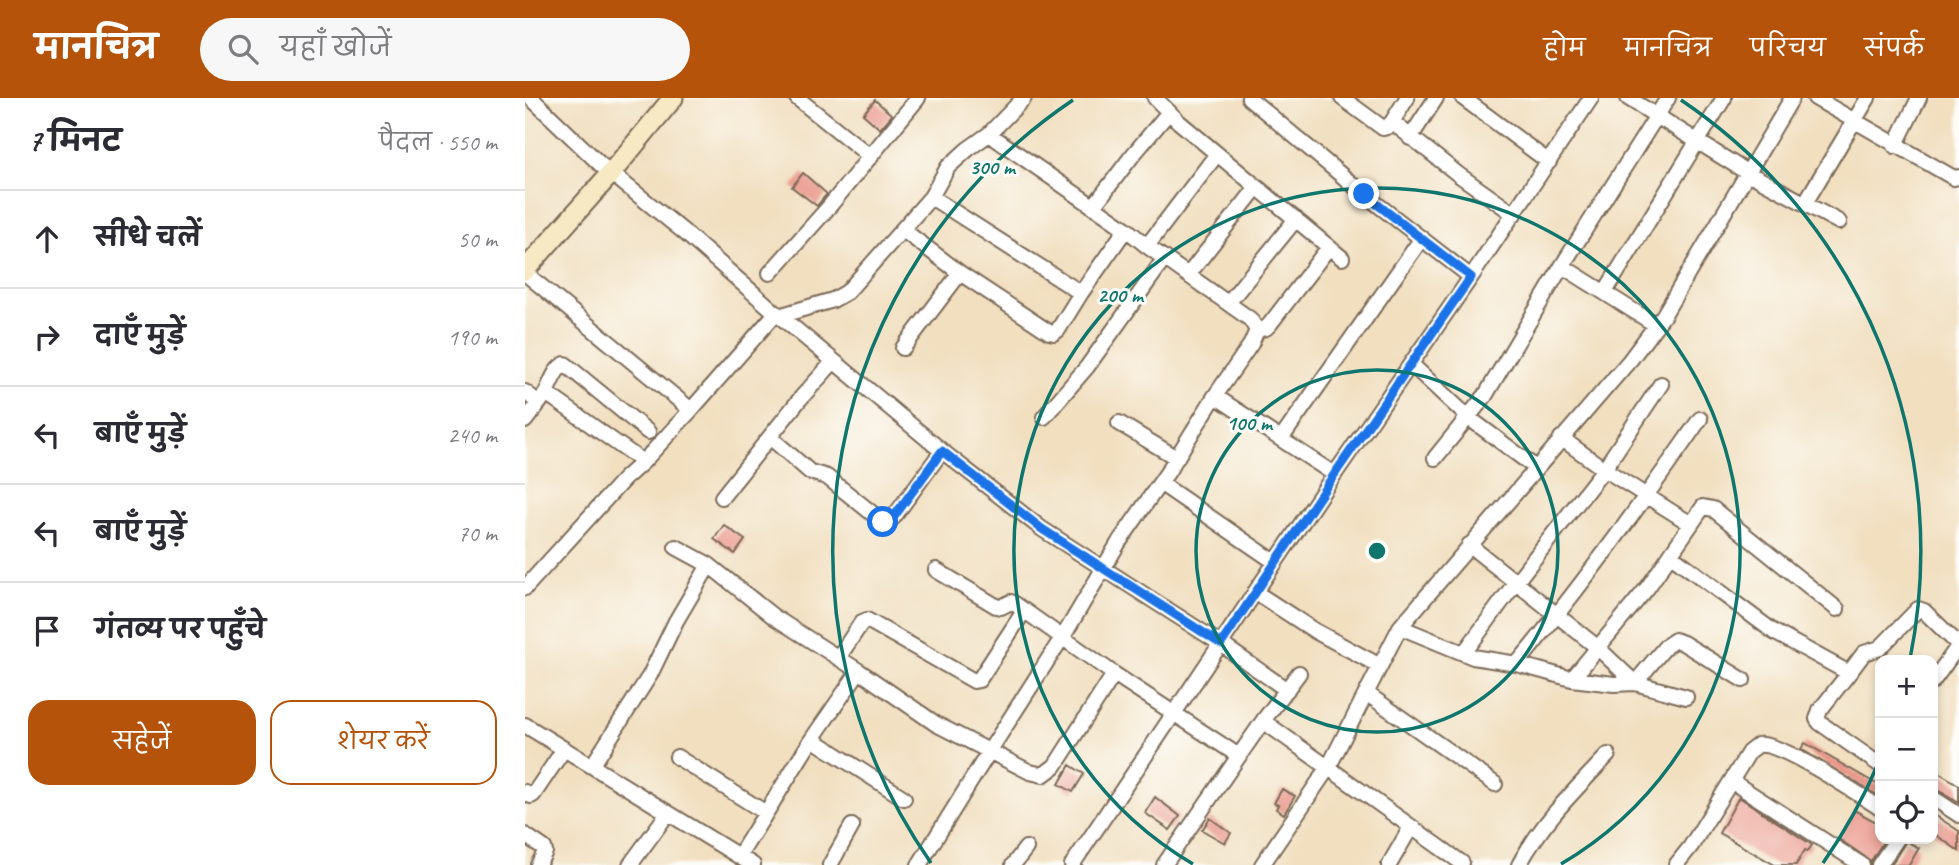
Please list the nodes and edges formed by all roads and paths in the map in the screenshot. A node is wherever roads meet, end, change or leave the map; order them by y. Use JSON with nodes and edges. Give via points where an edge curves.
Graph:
{"nodes":[{"id":1,"x":531,"y":98,"type":"edge"},
{"id":2,"x":657,"y":98,"type":"edge"},
{"id":3,"x":673,"y":98,"type":"edge"},
{"id":4,"x":797,"y":98,"type":"edge"},
{"id":5,"x":918,"y":98,"type":"edge"},
{"id":6,"x":1024,"y":98,"type":"edge"},
{"id":7,"x":1155,"y":98,"type":"edge"},
{"id":8,"x":1249,"y":98,"type":"edge"},
{"id":9,"x":1342,"y":98,"type":"edge"},
{"id":10,"x":1407,"y":98,"type":"edge"},
{"id":11,"x":1436,"y":98,"type":"edge"},
{"id":12,"x":1463,"y":98,"type":"edge"},
{"id":13,"x":1591,"y":98,"type":"edge"},
{"id":14,"x":1628,"y":98,"type":"edge"},
{"id":15,"x":1668,"y":98,"type":"edge"},
{"id":16,"x":1724,"y":98,"type":"edge"},
{"id":17,"x":1792,"y":98,"type":"edge"},
{"id":18,"x":1815,"y":98,"type":"edge"},
{"id":19,"x":1868,"y":98,"type":"edge"},
{"id":20,"x":1919,"y":98,"type":"edge"},
{"id":21,"x":1169,"y":112,"type":"junction"},
{"id":22,"x":1657,"y":115,"type":"junction"},
{"id":23,"x":1392,"y":122,"type":"junction"},
{"id":24,"x":1855,"y":122,"type":"junction"},
{"id":25,"x":989,"y":134,"type":"junction"},
{"id":26,"x":1410,"y":138,"type":"junction"},
{"id":27,"x":1696,"y":141,"type":"junction"},
{"id":28,"x":1895,"y":146,"type":"junction"},
{"id":29,"x":1217,"y":154,"type":"junction"},
{"id":30,"x":871,"y":157,"type":"junction"},
{"id":31,"x":1549,"y":162,"type":"junction"},
{"id":32,"x":606,"y":169,"type":"junction"},
{"id":33,"x":1748,"y":173,"type":"junction"},
{"id":34,"x":1959,"y":177,"type":"edge"},
{"id":35,"x":1257,"y":187,"type":"junction"},
{"id":36,"x":931,"y":197,"type":"junction"},
{"id":37,"x":1805,"y":204,"type":"junction"},
{"id":38,"x":1093,"y":207,"type":"junction"},
{"id":39,"x":1514,"y":214,"type":"junction"},
{"id":40,"x":1296,"y":219,"type":"junction"},
{"id":41,"x":1839,"y":222,"type":"dead end"},
{"id":42,"x":1126,"y":229,"type":"junction"},
{"id":43,"x":903,"y":230,"type":"junction"},
{"id":44,"x":1422,"y":238,"type":"junction"},
{"id":45,"x":1147,"y":246,"type":"junction"},
{"id":46,"x":1329,"y":247,"type":"junction"},
{"id":47,"x":525,"y":251,"type":"edge"},
{"id":48,"x":1165,"y":258,"type":"junction"},
{"id":49,"x":1342,"y":258,"type":"dead end"},
{"id":50,"x":1562,"y":266,"type":"junction"},
{"id":51,"x":525,"y":272,"type":"edge"},
{"id":52,"x":770,"y":274,"type":"dead end"},
{"id":53,"x":960,"y":274,"type":"junction"},
{"id":54,"x":1188,"y":275,"type":"junction"},
{"id":55,"x":1471,"y":277,"type":"junction"},
{"id":56,"x":1605,"y":292,"type":"junction"},
{"id":57,"x":1081,"y":293,"type":"junction"},
{"id":58,"x":1228,"y":303,"type":"junction"},
{"id":59,"x":778,"y":315,"type":"junction"},
{"id":60,"x":1656,"y":325,"type":"junction"},
{"id":61,"x":1257,"y":330,"type":"junction"},
{"id":62,"x":903,"y":348,"type":"dead end"},
{"id":63,"x":834,"y":361,"type":"junction"},
{"id":64,"x":1411,"y":364,"type":"junction"},
{"id":65,"x":1661,"y":384,"type":"dead end"},
{"id":66,"x":525,"y":392,"type":"edge"},
{"id":67,"x":1215,"y":396,"type":"junction"},
{"id":68,"x":542,"y":398,"type":"junction"},
{"id":69,"x":691,"y":410,"type":"junction"},
{"id":70,"x":1044,"y":417,"type":"dead end"},
{"id":71,"x":1469,"y":418,"type":"junction"},
{"id":72,"x":1700,"y":419,"type":"dead end"},
{"id":73,"x":525,"y":421,"type":"edge"},
{"id":74,"x":1119,"y":423,"type":"dead end"},
{"id":75,"x":648,"y":432,"type":"dead end"},
{"id":76,"x":771,"y":438,"type":"junction"},
{"id":77,"x":1561,"y":438,"type":"junction"},
{"id":78,"x":1281,"y":439,"type":"junction"},
{"id":79,"x":942,"y":451,"type":"junction"},
{"id":80,"x":1177,"y":458,"type":"junction"},
{"id":81,"x":1435,"y":458,"type":"dead end"},
{"id":82,"x":643,"y":462,"type":"junction"},
{"id":83,"x":1536,"y":467,"type":"junction"},
{"id":84,"x":1604,"y":469,"type":"junction"},
{"id":85,"x":1334,"y":474,"type":"junction"},
{"id":86,"x":1160,"y":483,"type":"junction"},
{"id":87,"x":1646,"y":496,"type":"junction"},
{"id":88,"x":722,"y":497,"type":"dead end"},
{"id":89,"x":1691,"y":524,"type":"junction"},
{"id":90,"x":1469,"y":545,"type":"junction"},
{"id":91,"x":676,"y":547,"type":"dead end"},
{"id":92,"x":1671,"y":555,"type":"junction"},
{"id":93,"x":1275,"y":562,"type":"junction"},
{"id":94,"x":709,"y":565,"type":"junction"},
{"id":95,"x":1104,"y":567,"type":"junction"},
{"id":96,"x":936,"y":570,"type":"dead end"},
{"id":97,"x":1516,"y":582,"type":"junction"},
{"id":98,"x":525,"y":588,"type":"edge"},
{"id":99,"x":1255,"y":592,"type":"junction"},
{"id":100,"x":1837,"y":609,"type":"dead end"},
{"id":101,"x":1024,"y":611,"type":"junction"},
{"id":102,"x":1557,"y":616,"type":"junction"},
{"id":103,"x":1400,"y":627,"type":"junction"},
{"id":104,"x":1062,"y":638,"type":"junction"},
{"id":105,"x":1221,"y":644,"type":"junction"},
{"id":106,"x":1959,"y":645,"type":"edge"},
{"id":107,"x":1597,"y":647,"type":"junction"},
{"id":108,"x":1464,"y":653,"type":"junction"},
{"id":109,"x":838,"y":658,"type":"junction"},
{"id":110,"x":1517,"y":664,"type":"junction"},
{"id":111,"x":1380,"y":666,"type":"junction"},
{"id":112,"x":859,"y":671,"type":"junction"},
{"id":113,"x":1299,"y":673,"type":"dead end"},
{"id":114,"x":1849,"y":673,"type":"junction"},
{"id":115,"x":1114,"y":674,"type":"junction"},
{"id":116,"x":1938,"y":674,"type":"edge"},
{"id":117,"x":1572,"y":679,"type":"junction"},
{"id":118,"x":1743,"y":680,"type":"dead end"},
{"id":119,"x":1635,"y":683,"type":"junction"},
{"id":120,"x":1287,"y":690,"type":"junction"},
{"id":121,"x":1366,"y":693,"type":"junction"},
{"id":122,"x":1686,"y":697,"type":"dead end"},
{"id":123,"x":1175,"y":713,"type":"junction"},
{"id":124,"x":1263,"y":721,"type":"junction"},
{"id":125,"x":525,"y":725,"type":"edge"},
{"id":126,"x":812,"y":739,"type":"junction"},
{"id":127,"x":564,"y":749,"type":"junction"},
{"id":128,"x":989,"y":752,"type":"junction"},
{"id":129,"x":1608,"y":755,"type":"dead end"},
{"id":130,"x":1239,"y":756,"type":"junction"},
{"id":131,"x":677,"y":757,"type":"dead end"},
{"id":132,"x":1875,"y":757,"type":"edge"},
{"id":133,"x":592,"y":766,"type":"junction"},
{"id":134,"x":1328,"y":768,"type":"junction"},
{"id":135,"x":1731,"y":781,"type":"junction"},
{"id":136,"x":1495,"y":784,"type":"dead end"},
{"id":137,"x":525,"y":792,"type":"edge"},
{"id":138,"x":904,"y":798,"type":"dead end"},
{"id":139,"x":1938,"y":801,"type":"edge"},
{"id":140,"x":1875,"y":805,"type":"edge"},
{"id":141,"x":667,"y":813,"type":"junction"},
{"id":142,"x":766,"y":813,"type":"junction"},
{"id":143,"x":1959,"y":815,"type":"edge"},
{"id":144,"x":852,"y":826,"type":"dead end"},
{"id":145,"x":1411,"y":827,"type":"junction"},
{"id":146,"x":525,"y":835,"type":"edge"},
{"id":147,"x":1894,"y":844,"type":"edge"},
{"id":148,"x":1026,"y":848,"type":"dead end"},
{"id":149,"x":739,"y":856,"type":"junction"},
{"id":150,"x":1462,"y":863,"type":"dead end"},
{"id":151,"x":1394,"y":864,"type":"edge"},
{"id":152,"x":538,"y":865,"type":"edge"},
{"id":153,"x":629,"y":865,"type":"edge"},
{"id":154,"x":753,"y":865,"type":"edge"},
{"id":155,"x":830,"y":865,"type":"edge"},
{"id":156,"x":919,"y":865,"type":"edge"},
{"id":157,"x":1013,"y":865,"type":"edge"},
{"id":158,"x":1072,"y":865,"type":"edge"},
{"id":159,"x":1164,"y":865,"type":"edge"},
{"id":160,"x":1262,"y":865,"type":"edge"},
{"id":161,"x":1519,"y":865,"type":"edge"},
{"id":162,"x":1676,"y":865,"type":"edge"},
{"id":163,"x":1862,"y":865,"type":"edge"},
{"id":164,"x":1879,"y":865,"type":"edge"}],
"edges":[{"from":1,"to":32,"type":"street"},
{"from":2,"to":32,"type":"street"},
{"from":3,"to":32,"type":"street"},
{"from":4,"to":30,"type":"street"},
{"from":5,"to":30,"type":"street"},
{"from":6,"to":25,"type":"street"},
{"from":7,"to":21,"type":"street"},
{"from":8,"to":44,"type":"street"},
{"from":9,"to":23,"type":"street","via":[[1383,128]]},
{"from":10,"to":23,"type":"street"},
{"from":11,"to":26,"type":"street"},
{"from":12,"to":31,"type":"street"},
{"from":13,"to":31,"type":"street"},
{"from":14,"to":22,"type":"street"},
{"from":15,"to":22,"type":"street"},
{"from":16,"to":27,"type":"street"},
{"from":17,"to":33,"type":"street"},
{"from":18,"to":24,"type":"street"},
{"from":19,"to":24,"type":"street"},
{"from":20,"to":28,"type":"street"},
{"from":21,"to":29,"type":"street"},
{"from":21,"to":38,"type":"street"},
{"from":22,"to":27,"type":"street"},
{"from":22,"to":50,"type":"street"},
{"from":23,"to":26,"type":"street"},
{"from":24,"to":28,"type":"street"},
{"from":24,"to":37,"type":"street"},
{"from":25,"to":36,"type":"street","via":[[948,167]]},
{"from":25,"to":38,"type":"street"},
{"from":26,"to":39,"type":"street"},
{"from":27,"to":33,"type":"street"},
{"from":27,"to":56,"type":"street"},
{"from":28,"to":34,"type":"street"},
{"from":29,"to":35,"type":"street"},
{"from":29,"to":45,"type":"street"},
{"from":30,"to":52,"type":"street"},
{"from":31,"to":39,"type":"street"},
{"from":32,"to":47,"type":"street"},
{"from":32,"to":51,"type":"street"},
{"from":32,"to":59,"type":"street"},
{"from":33,"to":37,"type":"street"},
{"from":33,"to":60,"type":"street"},
{"from":35,"to":40,"type":"street"},
{"from":35,"to":54,"type":"street"},
{"from":36,"to":43,"type":"street"},
{"from":36,"to":57,"type":"street"},
{"from":37,"to":41,"type":"street"},
{"from":38,"to":42,"type":"street"},
{"from":39,"to":55,"type":"street"},
{"from":40,"to":46,"type":"street"},
{"from":40,"to":58,"type":"street"},
{"from":42,"to":45,"type":"street"},
{"from":42,"to":57,"type":"street"},
{"from":43,"to":53,"type":"street"},
{"from":43,"to":59,"type":"street","via":[[841,296]]},
{"from":44,"to":55,"type":"street"},
{"from":44,"to":78,"type":"street"},
{"from":45,"to":48,"type":"street"},
{"from":46,"to":49,"type":"street"},
{"from":46,"to":61,"type":"street","via":[[1271,324]]},
{"from":48,"to":54,"type":"street"},
{"from":48,"to":70,"type":"street","via":[[1087,367]]},
{"from":50,"to":56,"type":"street"},
{"from":50,"to":71,"type":"street"},
{"from":51,"to":69,"type":"street"},
{"from":53,"to":57,"type":"street","via":[[1051,333],[1058,330]]},
{"from":53,"to":62,"type":"street"},
{"from":54,"to":58,"type":"street"},
{"from":55,"to":64,"type":"street"},
{"from":56,"to":60,"type":"street"},
{"from":58,"to":61,"type":"street"},
{"from":59,"to":63,"type":"street"},
{"from":59,"to":69,"type":"street"},
{"from":60,"to":77,"type":"street"},
{"from":61,"to":67,"type":"street"},
{"from":63,"to":76,"type":"street"},
{"from":63,"to":79,"type":"street"},
{"from":64,"to":71,"type":"street"},
{"from":64,"to":85,"type":"street"},
{"from":65,"to":84,"type":"street"},
{"from":66,"to":68,"type":"street"},
{"from":67,"to":78,"type":"street"},
{"from":67,"to":80,"type":"street"},
{"from":68,"to":73,"type":"street"},
{"from":68,"to":75,"type":"street","via":[[565,364]]},
{"from":68,"to":82,"type":"street"},
{"from":69,"to":82,"type":"street"},
{"from":71,"to":81,"type":"street"},
{"from":71,"to":83,"type":"street"},
{"from":72,"to":87,"type":"street"},
{"from":74,"to":80,"type":"street"},
{"from":76,"to":79,"type":"street","via":[[810,472],[827,477],[885,522],[893,518]]},
{"from":76,"to":88,"type":"street"},
{"from":77,"to":83,"type":"street"},
{"from":77,"to":84,"type":"street"},
{"from":78,"to":85,"type":"street"},
{"from":79,"to":95,"type":"street","via":[[1042,529]]},
{"from":80,"to":86,"type":"street"},
{"from":82,"to":98,"type":"street"},
{"from":83,"to":90,"type":"street"},
{"from":84,"to":87,"type":"street"},
{"from":84,"to":97,"type":"street"},
{"from":85,"to":93,"type":"street"},
{"from":86,"to":93,"type":"street"},
{"from":86,"to":95,"type":"street"},
{"from":87,"to":89,"type":"street"},
{"from":87,"to":102,"type":"street"},
{"from":89,"to":92,"type":"street"},
{"from":89,"to":100,"type":"street","via":[[1703,507],[1713,509]]},
{"from":90,"to":97,"type":"street"},
{"from":90,"to":103,"type":"street"},
{"from":91,"to":94,"type":"street"},
{"from":92,"to":107,"type":"street"},
{"from":92,"to":114,"type":"street","via":[[1775,632]]},
{"from":93,"to":99,"type":"street"},
{"from":94,"to":109,"type":"street","via":[[775,617]]},
{"from":94,"to":133,"type":"street","via":[[650,675]]},
{"from":95,"to":104,"type":"street"},
{"from":95,"to":105,"type":"street"},
{"from":96,"to":101,"type":"street","via":[[996,606],[1011,602]]},
{"from":97,"to":102,"type":"street"},
{"from":97,"to":108,"type":"street"},
{"from":99,"to":105,"type":"street"},
{"from":99,"to":111,"type":"street"},
{"from":101,"to":104,"type":"street"},
{"from":101,"to":109,"type":"street","via":[[979,680],[867,621]]},
{"from":102,"to":107,"type":"street"},
{"from":102,"to":110,"type":"street"},
{"from":103,"to":108,"type":"street"},
{"from":103,"to":111,"type":"street"},
{"from":104,"to":115,"type":"street"},
{"from":104,"to":128,"type":"street"},
{"from":105,"to":120,"type":"street"},
{"from":105,"to":123,"type":"street"},
{"from":106,"to":114,"type":"street","via":[[1918,609],[1880,648],[1864,653]]},
{"from":106,"to":116,"type":"street"},
{"from":107,"to":117,"type":"street"},
{"from":107,"to":119,"type":"street"},
{"from":108,"to":110,"type":"street"},
{"from":109,"to":112,"type":"street"},
{"from":110,"to":117,"type":"street"},
{"from":111,"to":121,"type":"street"},
{"from":112,"to":126,"type":"street"},
{"from":112,"to":128,"type":"street","via":[[936,724]]},
{"from":113,"to":120,"type":"street"},
{"from":114,"to":132,"type":"street","via":[[1817,718]]},
{"from":115,"to":123,"type":"street"},
{"from":115,"to":128,"type":"street","via":[[1049,772],[1030,772]]},
{"from":117,"to":119,"type":"street"},
{"from":118,"to":119,"type":"street","via":[[1675,640]]},
{"from":119,"to":122,"type":"street"},
{"from":120,"to":124,"type":"street"},
{"from":121,"to":134,"type":"street"},
{"from":121,"to":136,"type":"street"},
{"from":123,"to":130,"type":"street"},
{"from":123,"to":158,"type":"street"},
{"from":124,"to":130,"type":"street"},
{"from":124,"to":134,"type":"street"},
{"from":125,"to":127,"type":"street"},
{"from":126,"to":138,"type":"street"},
{"from":126,"to":142,"type":"street"},
{"from":127,"to":133,"type":"street"},
{"from":127,"to":137,"type":"street","via":[[533,795]]},
{"from":128,"to":156,"type":"street"},
{"from":129,"to":161,"type":"street","via":[[1558,807]]},
{"from":130,"to":159,"type":"street"},
{"from":131,"to":142,"type":"street"},
{"from":133,"to":141,"type":"street"},
{"from":134,"to":145,"type":"street"},
{"from":134,"to":160,"type":"street"},
{"from":135,"to":140,"type":"street","via":[[1749,752],[1764,744],[1817,768]]},
{"from":135,"to":162,"type":"street"},
{"from":135,"to":163,"type":"street"},
{"from":139,"to":143,"type":"street"},
{"from":141,"to":149,"type":"street"},
{"from":141,"to":153,"type":"street"},
{"from":142,"to":149,"type":"street"},
{"from":144,"to":155,"type":"street"},
{"from":145,"to":150,"type":"street"},
{"from":145,"to":151,"type":"street"},
{"from":146,"to":152,"type":"street","via":[[544,848]]},
{"from":147,"to":164,"type":"street"},
{"from":148,"to":157,"type":"street"},
{"from":149,"to":154,"type":"street"}]}
